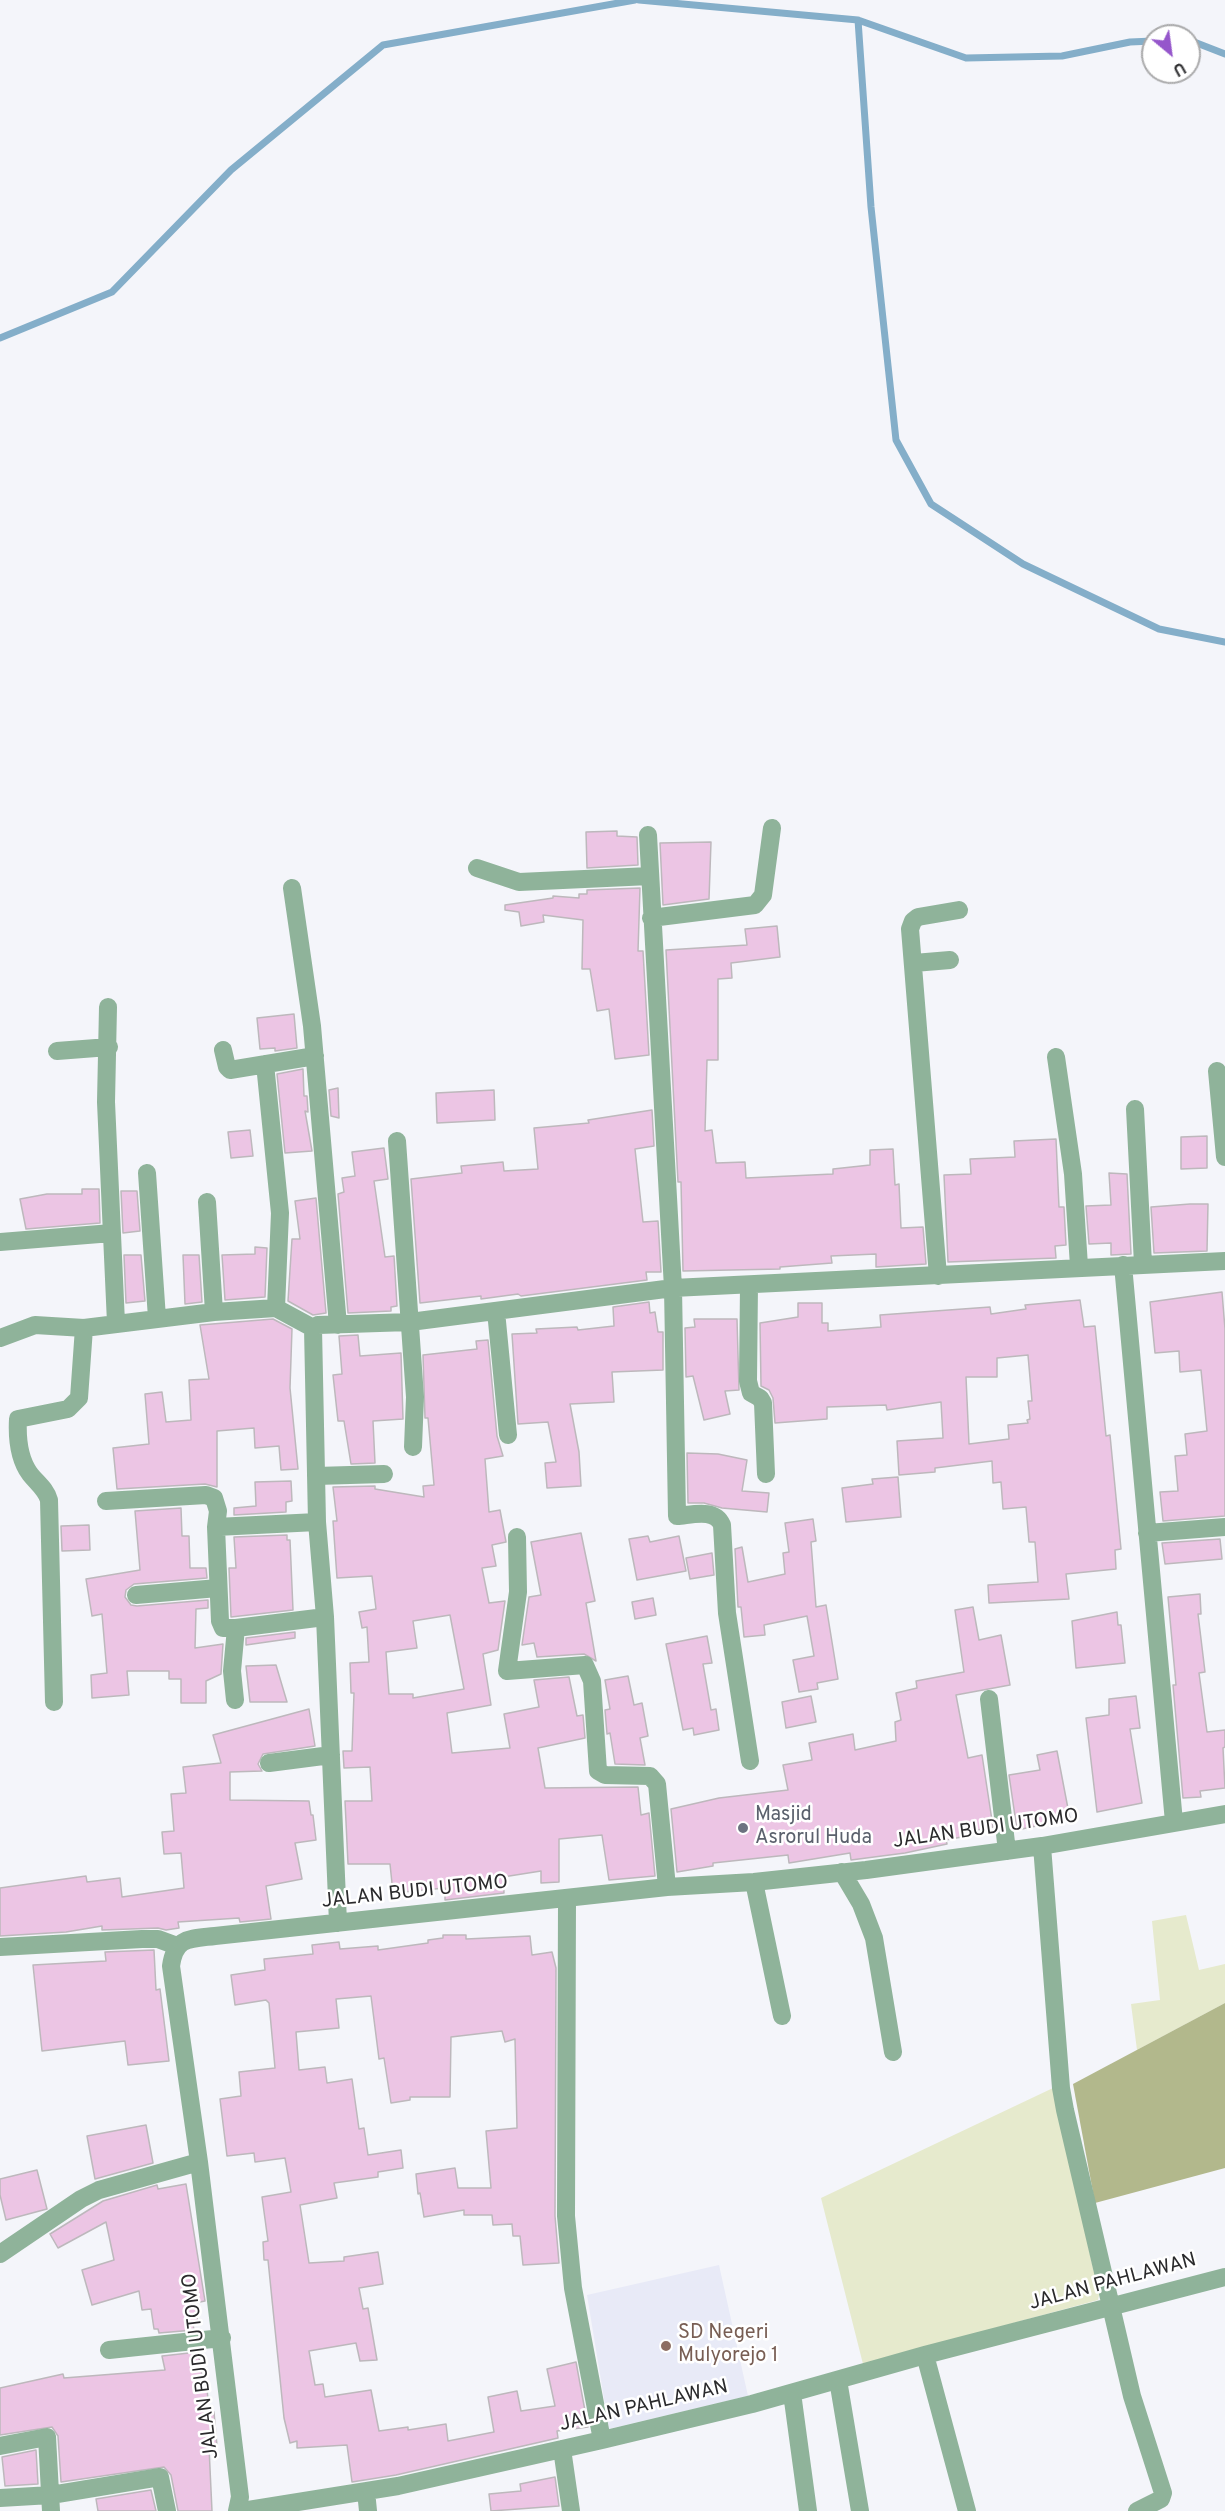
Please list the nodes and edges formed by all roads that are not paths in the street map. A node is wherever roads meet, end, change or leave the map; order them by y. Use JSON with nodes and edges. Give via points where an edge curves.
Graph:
{"nodes":[{"id":1,"x":772,"y":828,"type":"dead end"},
{"id":2,"x":648,"y":835,"type":"dead end"},
{"id":3,"x":477,"y":868,"type":"dead end"},
{"id":4,"x":650,"y":876,"type":"junction"},
{"id":5,"x":292,"y":888,"type":"dead end"},
{"id":6,"x":960,"y":910,"type":"dead end"},
{"id":7,"x":651,"y":918,"type":"junction"},
{"id":8,"x":950,"y":960,"type":"dead end"},
{"id":9,"x":914,"y":963,"type":"junction"},
{"id":10,"x":108,"y":1008,"type":"dead end"},
{"id":11,"x":109,"y":1047,"type":"junction"},
{"id":12,"x":224,"y":1050,"type":"dead end"},
{"id":13,"x":57,"y":1052,"type":"dead end"},
{"id":14,"x":315,"y":1056,"type":"junction"},
{"id":15,"x":1056,"y":1057,"type":"dead end"},
{"id":16,"x":265,"y":1064,"type":"junction"},
{"id":17,"x":1217,"y":1071,"type":"dead end"},
{"id":18,"x":1135,"y":1109,"type":"dead end"},
{"id":19,"x":397,"y":1141,"type":"dead end"},
{"id":20,"x":1225,"y":1157,"type":"edge"},
{"id":21,"x":147,"y":1173,"type":"dead end"},
{"id":22,"x":207,"y":1202,"type":"dead end"},
{"id":23,"x":112,"y":1233,"type":"junction"},
{"id":24,"x":0,"y":1242,"type":"edge"},
{"id":25,"x":1225,"y":1261,"type":"edge"},
{"id":26,"x":1143,"y":1264,"type":"junction"},
{"id":27,"x":1123,"y":1265,"type":"junction"},
{"id":28,"x":1079,"y":1266,"type":"junction"},
{"id":29,"x":938,"y":1276,"type":"junction"},
{"id":30,"x":749,"y":1285,"type":"junction"},
{"id":31,"x":673,"y":1288,"type":"junction"},
{"id":32,"x":276,"y":1308,"type":"junction"},
{"id":33,"x":496,"y":1311,"type":"junction"},
{"id":34,"x":214,"y":1312,"type":"junction"},
{"id":35,"x":157,"y":1318,"type":"junction"},
{"id":36,"x":410,"y":1322,"type":"junction"},
{"id":37,"x":116,"y":1323,"type":"junction"},
{"id":38,"x":338,"y":1325,"type":"junction"},
{"id":39,"x":84,"y":1328,"type":"junction"},
{"id":40,"x":313,"y":1328,"type":"junction"},
{"id":41,"x":0,"y":1338,"type":"edge"},
{"id":42,"x":9,"y":1421,"type":"edge"},
{"id":43,"x":508,"y":1435,"type":"dead end"},
{"id":44,"x":413,"y":1448,"type":"dead end"},
{"id":45,"x":384,"y":1474,"type":"dead end"},
{"id":46,"x":766,"y":1474,"type":"dead end"},
{"id":47,"x":316,"y":1476,"type":"junction"},
{"id":48,"x":106,"y":1501,"type":"dead end"},
{"id":49,"x":317,"y":1522,"type":"junction"},
{"id":50,"x":216,"y":1527,"type":"junction"},
{"id":51,"x":1225,"y":1527,"type":"edge"},
{"id":52,"x":1147,"y":1533,"type":"junction"},
{"id":53,"x":517,"y":1537,"type":"dead end"},
{"id":54,"x":218,"y":1588,"type":"junction"},
{"id":55,"x":136,"y":1595,"type":"dead end"},
{"id":56,"x":325,"y":1617,"type":"junction"},
{"id":57,"x":236,"y":1628,"type":"junction"},
{"id":58,"x":989,"y":1699,"type":"dead end"},
{"id":59,"x":235,"y":1700,"type":"dead end"},
{"id":60,"x":54,"y":1702,"type":"dead end"},
{"id":61,"x":331,"y":1755,"type":"junction"},
{"id":62,"x":750,"y":1761,"type":"dead end"},
{"id":63,"x":268,"y":1763,"type":"dead end"},
{"id":64,"x":1225,"y":1814,"type":"edge"},
{"id":65,"x":1174,"y":1822,"type":"junction"},
{"id":66,"x":1042,"y":1846,"type":"junction"},
{"id":67,"x":1007,"y":1851,"type":"junction"},
{"id":68,"x":842,"y":1872,"type":"junction"},
{"id":69,"x":754,"y":1882,"type":"junction"},
{"id":70,"x":668,"y":1887,"type":"junction"},
{"id":71,"x":567,"y":1900,"type":"junction"},
{"id":72,"x":338,"y":1923,"type":"junction"},
{"id":73,"x":177,"y":1946,"type":"junction"},
{"id":74,"x":0,"y":1947,"type":"edge"},
{"id":75,"x":782,"y":2016,"type":"dead end"},
{"id":76,"x":893,"y":2052,"type":"dead end"},
{"id":77,"x":199,"y":2162,"type":"junction"},
{"id":78,"x":0,"y":2254,"type":"edge"},
{"id":79,"x":1225,"y":2277,"type":"edge"},
{"id":80,"x":1109,"y":2307,"type":"junction"},
{"id":81,"x":222,"y":2338,"type":"junction"},
{"id":82,"x":110,"y":2350,"type":"dead end"},
{"id":83,"x":925,"y":2355,"type":"junction"},
{"id":84,"x":838,"y":2380,"type":"junction"},
{"id":85,"x":792,"y":2393,"type":"junction"},
{"id":86,"x":602,"y":2440,"type":"junction"},
{"id":87,"x":0,"y":2446,"type":"edge"},
{"id":88,"x":562,"y":2450,"type":"junction"},
{"id":89,"x":366,"y":2491,"type":"junction"},
{"id":90,"x":0,"y":2498,"type":"edge"},
{"id":91,"x":51,"y":2503,"type":"edge"},
{"id":92,"x":168,"y":2511,"type":"edge"},
{"id":93,"x":239,"y":2511,"type":"edge"},
{"id":94,"x":368,"y":2511,"type":"edge"},
{"id":95,"x":571,"y":2511,"type":"edge"},
{"id":96,"x":808,"y":2511,"type":"edge"},
{"id":97,"x":860,"y":2511,"type":"edge"},
{"id":98,"x":968,"y":2511,"type":"edge"},
{"id":99,"x":1137,"y":2511,"type":"edge"}],
"edges":[{"from":1,"to":7,"type":"street","via":[[763,895],[755,905]]},
{"from":2,"to":4,"type":"street"},
{"from":3,"to":4,"type":"street","via":[[519,882]]},
{"from":4,"to":7,"type":"street"},
{"from":5,"to":14,"type":"street"},
{"from":6,"to":9,"type":"street","via":[[913,921],[910,929]]},
{"from":7,"to":31,"type":"street"},
{"from":8,"to":9,"type":"street"},
{"from":9,"to":29,"type":"street"},
{"from":10,"to":11,"type":"street"},
{"from":11,"to":13,"type":"street"},
{"from":11,"to":23,"type":"street","via":[[106,1101]]},
{"from":12,"to":16,"type":"street","via":[[230,1070]]},
{"from":14,"to":16,"type":"street"},
{"from":14,"to":38,"type":"street"},
{"from":15,"to":28,"type":"street","via":[[1074,1174]]},
{"from":16,"to":32,"type":"street","via":[[280,1213]]},
{"from":17,"to":20,"type":"street"},
{"from":18,"to":26,"type":"street"},
{"from":19,"to":36,"type":"street"},
{"from":21,"to":35,"type":"street"},
{"from":22,"to":34,"type":"street"},
{"from":23,"to":24,"type":"street"},
{"from":23,"to":37,"type":"street"},
{"from":25,"to":26,"type":"street"},
{"from":26,"to":27,"type":"street"},
{"from":27,"to":28,"type":"street"},
{"from":27,"to":52,"type":"street"},
{"from":28,"to":29,"type":"street"},
{"from":29,"to":30,"type":"street"},
{"from":30,"to":31,"type":"street"},
{"from":30,"to":46,"type":"street","via":[[748,1380],[751,1393],[763,1403]]},
{"from":31,"to":33,"type":"street"},
{"from":31,"to":62,"type":"street","via":[[677,1516],[711,1514],[722,1525],[727,1613]]},
{"from":32,"to":34,"type":"street"},
{"from":32,"to":40,"type":"street"},
{"from":33,"to":36,"type":"street"},
{"from":33,"to":43,"type":"street"},
{"from":34,"to":35,"type":"street"},
{"from":35,"to":37,"type":"street"},
{"from":36,"to":38,"type":"street"},
{"from":36,"to":44,"type":"street","via":[[415,1397]]},
{"from":37,"to":39,"type":"street"},
{"from":38,"to":40,"type":"street"},
{"from":39,"to":41,"type":"street","via":[[35,1325]]},
{"from":39,"to":42,"type":"street","via":[[79,1398],[68,1409]]},
{"from":40,"to":47,"type":"street"},
{"from":42,"to":60,"type":"street","via":[[27,1471],[47,1492],[49,1500]]},
{"from":45,"to":47,"type":"street"},
{"from":47,"to":49,"type":"street"},
{"from":48,"to":50,"type":"street","via":[[206,1495],[214,1498],[217,1506]]},
{"from":49,"to":50,"type":"street"},
{"from":49,"to":56,"type":"street"},
{"from":50,"to":54,"type":"street"},
{"from":51,"to":52,"type":"street"},
{"from":52,"to":65,"type":"street"},
{"from":53,"to":70,"type":"street","via":[[518,1592],[507,1671],[585,1665],[592,1681],[598,1771],[605,1775],[650,1776],[657,1784]]},
{"from":54,"to":55,"type":"street"},
{"from":54,"to":57,"type":"street","via":[[220,1626]]},
{"from":56,"to":57,"type":"street"},
{"from":56,"to":61,"type":"street"},
{"from":57,"to":59,"type":"street","via":[[232,1671]]},
{"from":58,"to":67,"type":"street"},
{"from":61,"to":63,"type":"street"},
{"from":61,"to":72,"type":"street"},
{"from":64,"to":65,"type":"street","name":"JALAN BUDI UTOMO"},
{"from":65,"to":66,"type":"street","name":"JALAN BUDI UTOMO"},
{"from":66,"to":67,"type":"street","name":"JALAN BUDI UTOMO"},
{"from":66,"to":80,"type":"street","via":[[1061,2088]]},
{"from":67,"to":68,"type":"street","name":"JALAN BUDI UTOMO"},
{"from":68,"to":69,"type":"street","name":"JALAN BUDI UTOMO"},
{"from":68,"to":76,"type":"street","via":[[861,1904],[874,1938]]},
{"from":69,"to":70,"type":"street","name":"JALAN BUDI UTOMO"},
{"from":69,"to":75,"type":"street"},
{"from":70,"to":71,"type":"street","name":"JALAN BUDI UTOMO"},
{"from":71,"to":72,"type":"street","name":"JALAN BUDI UTOMO"},
{"from":71,"to":86,"type":"street","via":[[566,2216],[573,2288]]},
{"from":72,"to":73,"type":"street","name":"JALAN BUDI UTOMO","via":[[189,1939]]},
{"from":73,"to":74,"type":"street","via":[[158,1939],[142,1939]]},
{"from":73,"to":77,"type":"street","name":"JALAN BUDI UTOMO","via":[[171,1966]]},
{"from":77,"to":78,"type":"street","via":[[99,2190]]},
{"from":77,"to":81,"type":"street","name":"JALAN BUDI UTOMO"},
{"from":79,"to":80,"type":"street","name":"JALAN PAHLAWAN"},
{"from":80,"to":83,"type":"street","name":"JALAN PAHLAWAN"},
{"from":80,"to":99,"type":"street","via":[[1163,2493],[1161,2499]]},
{"from":81,"to":82,"type":"street"},
{"from":81,"to":93,"type":"street","name":"JALAN BUDI UTOMO"},
{"from":83,"to":84,"type":"street","name":"JALAN PAHLAWAN"},
{"from":83,"to":98,"type":"street"},
{"from":84,"to":85,"type":"street","name":"JALAN PAHLAWAN"},
{"from":84,"to":97,"type":"street"},
{"from":85,"to":86,"type":"street","name":"JALAN PAHLAWAN"},
{"from":85,"to":96,"type":"street"},
{"from":86,"to":88,"type":"street","name":"JALAN PAHLAWAN"},
{"from":87,"to":91,"type":"street","via":[[47,2437]]},
{"from":88,"to":89,"type":"street","name":"JALAN PAHLAWAN"},
{"from":88,"to":95,"type":"street"},
{"from":89,"to":93,"type":"street","name":"JALAN PAHLAWAN"},
{"from":89,"to":94,"type":"street"},
{"from":90,"to":91,"type":"street"},
{"from":91,"to":92,"type":"street","via":[[160,2477]]}]}
